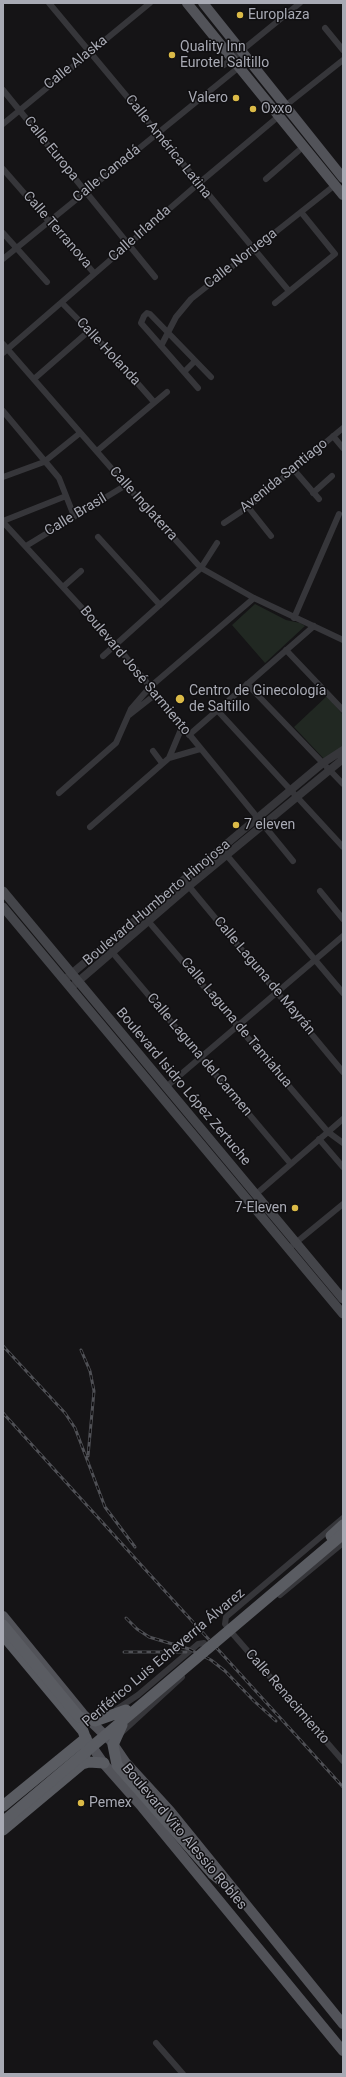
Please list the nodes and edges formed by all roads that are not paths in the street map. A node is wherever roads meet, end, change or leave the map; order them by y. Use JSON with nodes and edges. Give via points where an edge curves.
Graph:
{"nodes":[{"id":1,"x":49,"y":3,"type":"edge"},
{"id":2,"x":150,"y":3,"type":"edge"},
{"id":3,"x":187,"y":3,"type":"edge"},
{"id":4,"x":203,"y":3,"type":"edge"},
{"id":5,"x":300,"y":3,"type":"edge"},
{"id":6,"x":325,"y":28,"type":"dead end"},
{"id":7,"x":242,"y":50,"type":"junction"},
{"id":8,"x":343,"y":50,"type":"edge"},
{"id":9,"x":90,"y":52,"type":"junction"},
{"id":10,"x":249,"y":59,"type":"junction"},
{"id":11,"x":343,"y":60,"type":"edge"},
{"id":12,"x":228,"y":62,"type":"junction"},
{"id":13,"x":239,"y":67,"type":"junction"},
{"id":14,"x":3,"y":90,"type":"edge"},
{"id":15,"x":285,"y":106,"type":"junction"},
{"id":16,"x":19,"y":110,"type":"junction"},
{"id":17,"x":279,"y":116,"type":"junction"},
{"id":18,"x":3,"y":124,"type":"edge"},
{"id":19,"x":158,"y":133,"type":"junction"},
{"id":20,"x":304,"y":146,"type":"junction"},
{"id":21,"x":3,"y":169,"type":"edge"},
{"id":22,"x":343,"y":178,"type":"edge"},
{"id":23,"x":266,"y":179,"type":"dead end"},
{"id":24,"x":198,"y":184,"type":"junction"},
{"id":25,"x":335,"y":185,"type":"junction"},
{"id":26,"x":86,"y":192,"type":"junction"},
{"id":27,"x":343,"y":195,"type":"edge"},
{"id":28,"x":301,"y":212,"type":"junction"},
{"id":29,"x":50,"y":221,"type":"junction"},
{"id":30,"x":3,"y":233,"type":"edge"},
{"id":31,"x":129,"y":244,"type":"junction"},
{"id":32,"x":16,"y":248,"type":"junction"},
{"id":33,"x":253,"y":250,"type":"junction"},
{"id":34,"x":3,"y":259,"type":"edge"},
{"id":35,"x":94,"y":273,"type":"junction"},
{"id":36,"x":155,"y":277,"type":"dead end"},
{"id":37,"x":47,"y":282,"type":"dead end"},
{"id":38,"x":289,"y":291,"type":"junction"},
{"id":39,"x":276,"y":302,"type":"dead end"},
{"id":40,"x":62,"y":303,"type":"junction"},
{"id":41,"x":89,"y":331,"type":"junction"},
{"id":42,"x":168,"y":333,"type":"junction"},
{"id":43,"x":161,"y":346,"type":"junction"},
{"id":44,"x":4,"y":349,"type":"edge"},
{"id":45,"x":195,"y":361,"type":"junction"},
{"id":46,"x":184,"y":372,"type":"junction"},
{"id":47,"x":211,"y":377,"type":"dead end"},
{"id":48,"x":34,"y":380,"type":"junction"},
{"id":49,"x":198,"y":388,"type":"dead end"},
{"id":50,"x":167,"y":392,"type":"dead end"},
{"id":51,"x":154,"y":402,"type":"junction"},
{"id":52,"x":3,"y":412,"type":"edge"},
{"id":53,"x":343,"y":428,"type":"edge"},
{"id":54,"x":80,"y":433,"type":"junction"},
{"id":55,"x":333,"y":436,"type":"junction"},
{"id":56,"x":343,"y":448,"type":"edge"},
{"id":57,"x":97,"y":451,"type":"junction"},
{"id":58,"x":44,"y":462,"type":"junction"},
{"id":59,"x":294,"y":470,"type":"junction"},
{"id":60,"x":332,"y":476,"type":"dead end"},
{"id":61,"x":3,"y":477,"type":"edge"},
{"id":62,"x":126,"y":485,"type":"junction"},
{"id":63,"x":313,"y":493,"type":"junction"},
{"id":64,"x":66,"y":496,"type":"junction"},
{"id":65,"x":319,"y":499,"type":"dead end"},
{"id":66,"x":248,"y":507,"type":"junction"},
{"id":67,"x":339,"y":514,"type":"dead end"},
{"id":68,"x":74,"y":516,"type":"junction"},
{"id":69,"x":3,"y":521,"type":"edge"},
{"id":70,"x":224,"y":523,"type":"dead end"},
{"id":71,"x":271,"y":536,"type":"dead end"},
{"id":72,"x":98,"y":537,"type":"dead end"},
{"id":73,"x":217,"y":543,"type":"dead end"},
{"id":74,"x":26,"y":546,"type":"junction"},
{"id":75,"x":201,"y":568,"type":"junction"},
{"id":76,"x":81,"y":571,"type":"dead end"},
{"id":77,"x":63,"y":587,"type":"junction"},
{"id":78,"x":254,"y":598,"type":"junction"},
{"id":79,"x":160,"y":605,"type":"junction"},
{"id":80,"x":294,"y":618,"type":"junction"},
{"id":81,"x":314,"y":626,"type":"junction"},
{"id":82,"x":343,"y":640,"type":"edge"},
{"id":83,"x":116,"y":645,"type":"junction"},
{"id":84,"x":286,"y":650,"type":"junction"},
{"id":85,"x":103,"y":656,"type":"dead end"},
{"id":86,"x":247,"y":684,"type":"junction"},
{"id":87,"x":150,"y":686,"type":"junction"},
{"id":88,"x":156,"y":694,"type":"junction"},
{"id":89,"x":138,"y":700,"type":"junction"},
{"id":90,"x":143,"y":705,"type":"junction"},
{"id":91,"x":217,"y":710,"type":"junction"},
{"id":92,"x":343,"y":710,"type":"edge"},
{"id":93,"x":128,"y":716,"type":"junction"},
{"id":94,"x":182,"y":727,"type":"junction"},
{"id":95,"x":189,"y":735,"type":"junction"},
{"id":96,"x":200,"y":749,"type":"junction"},
{"id":97,"x":343,"y":750,"type":"edge"},
{"id":98,"x":152,"y":751,"type":"dead end"},
{"id":99,"x":169,"y":758,"type":"junction"},
{"id":100,"x":343,"y":759,"type":"edge"},
{"id":101,"x":162,"y":763,"type":"junction"},
{"id":102,"x":326,"y":766,"type":"junction"},
{"id":103,"x":343,"y":784,"type":"edge"},
{"id":104,"x":59,"y":793,"type":"dead end"},
{"id":105,"x":294,"y":793,"type":"junction"},
{"id":106,"x":261,"y":821,"type":"junction"},
{"id":107,"x":90,"y":827,"type":"dead end"},
{"id":108,"x":343,"y":847,"type":"edge"},
{"id":109,"x":224,"y":852,"type":"junction"},
{"id":110,"x":293,"y":861,"type":"dead end"},
{"id":111,"x":187,"y":883,"type":"junction"},
{"id":112,"x":3,"y":890,"type":"edge"},
{"id":113,"x":320,"y":891,"type":"dead end"},
{"id":114,"x":3,"y":907,"type":"edge"},
{"id":115,"x":146,"y":918,"type":"junction"},
{"id":116,"x":343,"y":919,"type":"edge"},
{"id":117,"x":343,"y":936,"type":"edge"},
{"id":118,"x":109,"y":949,"type":"junction"},
{"id":119,"x":315,"y":960,"type":"junction"},
{"id":120,"x":71,"y":974,"type":"junction"},
{"id":121,"x":64,"y":980,"type":"junction"},
{"id":122,"x":78,"y":981,"type":"junction"},
{"id":123,"x":70,"y":988,"type":"junction"},
{"id":124,"x":277,"y":992,"type":"junction"},
{"id":125,"x":343,"y":993,"type":"edge"},
{"id":126,"x":238,"y":1026,"type":"junction"},
{"id":127,"x":201,"y":1057,"type":"junction"},
{"id":128,"x":343,"y":1072,"type":"edge"},
{"id":129,"x":166,"y":1088,"type":"junction"},
{"id":130,"x":343,"y":1119,"type":"edge"},
{"id":131,"x":328,"y":1132,"type":"junction"},
{"id":132,"x":320,"y":1139,"type":"junction"},
{"id":133,"x":343,"y":1143,"type":"edge"},
{"id":134,"x":291,"y":1164,"type":"junction"},
{"id":135,"x":226,"y":1167,"type":"junction"},
{"id":136,"x":343,"y":1167,"type":"edge"},
{"id":137,"x":255,"y":1195,"type":"junction"},
{"id":138,"x":343,"y":1204,"type":"edge"},
{"id":139,"x":292,"y":1246,"type":"junction"},
{"id":140,"x":343,"y":1299,"type":"edge"},
{"id":141,"x":343,"y":1314,"type":"edge"},
{"id":142,"x":343,"y":1518,"type":"edge"},
{"id":143,"x":343,"y":1525,"type":"edge"},
{"id":144,"x":343,"y":1534,"type":"edge"},
{"id":145,"x":343,"y":1543,"type":"edge"},
{"id":146,"x":3,"y":1616,"type":"edge"},
{"id":147,"x":3,"y":1625,"type":"edge"},
{"id":148,"x":234,"y":1631,"type":"junction"},
{"id":149,"x":3,"y":1635,"type":"edge"},
{"id":150,"x":3,"y":1642,"type":"edge"},
{"id":151,"x":128,"y":1713,"type":"junction"},
{"id":152,"x":83,"y":1714,"type":"junction"},
{"id":153,"x":106,"y":1716,"type":"junction"},
{"id":154,"x":122,"y":1733,"type":"junction"},
{"id":155,"x":86,"y":1738,"type":"junction"},
{"id":156,"x":67,"y":1752,"type":"junction"},
{"id":157,"x":119,"y":1752,"type":"junction"},
{"id":158,"x":343,"y":1761,"type":"edge"},
{"id":159,"x":104,"y":1763,"type":"junction"},
{"id":160,"x":82,"y":1764,"type":"junction"},
{"id":161,"x":114,"y":1774,"type":"junction"},
{"id":162,"x":3,"y":1806,"type":"edge"},
{"id":163,"x":3,"y":1812,"type":"edge"},
{"id":164,"x":3,"y":1822,"type":"edge"},
{"id":165,"x":3,"y":1830,"type":"edge"},
{"id":166,"x":235,"y":1892,"type":"junction"},
{"id":167,"x":343,"y":2024,"type":"edge"},
{"id":168,"x":343,"y":2030,"type":"edge"},
{"id":169,"x":156,"y":2044,"type":"dead end"},
{"id":170,"x":339,"y":2046,"type":"edge"},
{"id":171,"x":184,"y":2074,"type":"edge"}],
"edges":[{"from":1,"to":9,"type":"street","name":"Calle América Latina"},
{"from":2,"to":9,"type":"street","name":"Calle Alaska"},
{"from":3,"to":12,"type":"main road"},
{"from":4,"to":7,"type":"main road"},
{"from":5,"to":7,"type":"street"},
{"from":6,"to":8,"type":"street"},
{"from":7,"to":10,"type":"main road"},
{"from":7,"to":12,"type":"street"},
{"from":9,"to":16,"type":"street","name":"Calle Alaska"},
{"from":9,"to":19,"type":"street","name":"Calle América Latina"},
{"from":10,"to":13,"type":"street","name":"Calle Canadá"},
{"from":10,"to":15,"type":"main road"},
{"from":11,"to":15,"type":"street"},
{"from":12,"to":13,"type":"main road"},
{"from":13,"to":17,"type":"main road"},
{"from":13,"to":19,"type":"street","name":"Calle Canadá"},
{"from":14,"to":16,"type":"street","name":"Calle Europa"},
{"from":15,"to":22,"type":"main road"},
{"from":16,"to":18,"type":"street","name":"Calle Alaska"},
{"from":16,"to":26,"type":"street","name":"Calle Europa"},
{"from":17,"to":20,"type":"main road"},
{"from":17,"to":24,"type":"street","name":"Calle Irlanda"},
{"from":19,"to":24,"type":"street","name":"Calle América Latina"},
{"from":19,"to":26,"type":"street","name":"Calle Canadá"},
{"from":20,"to":23,"type":"street"},
{"from":20,"to":25,"type":"main road"},
{"from":21,"to":29,"type":"street","name":"Calle Terranova"},
{"from":24,"to":31,"type":"street","name":"Calle Irlanda"},
{"from":24,"to":33,"type":"street","name":"Calle América Latina"},
{"from":25,"to":27,"type":"main road"},
{"from":25,"to":28,"type":"street","name":"Calle Noruega"},
{"from":26,"to":29,"type":"street","name":"Calle Canadá"},
{"from":26,"to":31,"type":"street","name":"Calle Europa"},
{"from":28,"to":33,"type":"street","name":"Calle Noruega"},
{"from":28,"to":38,"type":"street","via":[[335,254]]},
{"from":29,"to":32,"type":"street","name":"Calle Canadá"},
{"from":29,"to":35,"type":"street","name":"Calle Terranova"},
{"from":30,"to":32,"type":"street"},
{"from":31,"to":35,"type":"street","name":"Calle Irlanda"},
{"from":31,"to":36,"type":"street","name":"Calle Europa"},
{"from":32,"to":34,"type":"street","name":"Calle Canadá"},
{"from":32,"to":37,"type":"street"},
{"from":33,"to":38,"type":"street","name":"Calle América Latina"},
{"from":33,"to":42,"type":"street","name":"Calle Noruega","via":[[182,307]]},
{"from":35,"to":40,"type":"street","name":"Calle Irlanda"},
{"from":38,"to":39,"type":"street"},
{"from":40,"to":41,"type":"street","name":"Calle Holanda"},
{"from":40,"to":44,"type":"street","name":"Calle Irlanda"},
{"from":41,"to":48,"type":"street"},
{"from":41,"to":51,"type":"street","name":"Calle Holanda"},
{"from":42,"to":43,"type":"street","name":"Calle Noruega"},
{"from":42,"to":43,"type":"street","via":[[150,314],[147,313],[141,318],[141,323]]},
{"from":42,"to":45,"type":"street"},
{"from":43,"to":46,"type":"street"},
{"from":44,"to":48,"type":"street","name":"Calle Inglaterra"},
{"from":45,"to":46,"type":"street"},
{"from":45,"to":47,"type":"street"},
{"from":46,"to":49,"type":"street"},
{"from":48,"to":54,"type":"street","name":"Calle Inglaterra"},
{"from":50,"to":51,"type":"street"},
{"from":51,"to":57,"type":"street"},
{"from":52,"to":58,"type":"street"},
{"from":53,"to":55,"type":"street","name":"Avenida Santiago"},
{"from":54,"to":57,"type":"street","name":"Calle Inglaterra"},
{"from":54,"to":58,"type":"street"},
{"from":55,"to":56,"type":"street"},
{"from":55,"to":59,"type":"street","name":"Avenida Santiago"},
{"from":57,"to":62,"type":"street","name":"Calle Inglaterra"},
{"from":58,"to":61,"type":"street"},
{"from":58,"to":64,"type":"street","via":[[58,478]]},
{"from":59,"to":63,"type":"street"},
{"from":59,"to":66,"type":"street","name":"Avenida Santiago"},
{"from":60,"to":63,"type":"street"},
{"from":62,"to":68,"type":"street","name":"Calle Brasil"},
{"from":62,"to":75,"type":"street","name":"Calle Inglaterra"},
{"from":63,"to":65,"type":"street"},
{"from":64,"to":68,"type":"street"},
{"from":64,"to":69,"type":"street"},
{"from":66,"to":70,"type":"street","name":"Avenida Santiago"},
{"from":66,"to":71,"type":"street"},
{"from":67,"to":80,"type":"street"},
{"from":68,"to":74,"type":"street","name":"Calle Brasil"},
{"from":69,"to":74,"type":"street","name":"Boulevard José Sarmiento"},
{"from":72,"to":79,"type":"street"},
{"from":73,"to":75,"type":"street"},
{"from":74,"to":77,"type":"street","name":"Boulevard José Sarmiento"},
{"from":75,"to":78,"type":"street","name":"Calle Inglaterra"},
{"from":75,"to":79,"type":"street"},
{"from":76,"to":77,"type":"street"},
{"from":77,"to":83,"type":"street","name":"Boulevard José Sarmiento"},
{"from":78,"to":80,"type":"street","name":"Calle Inglaterra"},
{"from":78,"to":87,"type":"street"},
{"from":79,"to":83,"type":"street"},
{"from":80,"to":81,"type":"street","name":"Calle Inglaterra"},
{"from":81,"to":82,"type":"street","name":"Calle Inglaterra"},
{"from":81,"to":84,"type":"street"},
{"from":83,"to":85,"type":"street"},
{"from":83,"to":87,"type":"street","name":"Boulevard José Sarmiento"},
{"from":84,"to":86,"type":"street"},
{"from":84,"to":92,"type":"street"},
{"from":86,"to":91,"type":"street"},
{"from":86,"to":102,"type":"street"},
{"from":87,"to":88,"type":"street","name":"Boulevard José Sarmiento"},
{"from":87,"to":89,"type":"street"},
{"from":88,"to":90,"type":"street"},
{"from":88,"to":94,"type":"street","name":"Boulevard José Sarmiento"},
{"from":89,"to":90,"type":"street"},
{"from":89,"to":93,"type":"street"},
{"from":90,"to":93,"type":"street"},
{"from":91,"to":95,"type":"street"},
{"from":91,"to":105,"type":"street"},
{"from":93,"to":104,"type":"street","via":[[116,743]]},
{"from":94,"to":95,"type":"street","name":"Boulevard José Sarmiento"},
{"from":94,"to":99,"type":"street"},
{"from":95,"to":96,"type":"street","name":"Boulevard José Sarmiento"},
{"from":96,"to":99,"type":"street"},
{"from":96,"to":106,"type":"street","name":"Boulevard José Sarmiento"},
{"from":97,"to":102,"type":"street","name":"Boulevard Humberto Hinojosa"},
{"from":98,"to":101,"type":"street"},
{"from":99,"to":101,"type":"street"},
{"from":100,"to":102,"type":"street","name":"Boulevard Humberto Hinojosa"},
{"from":101,"to":107,"type":"street"},
{"from":102,"to":103,"type":"street"},
{"from":102,"to":105,"type":"street","name":"Boulevard Humberto Hinojosa"},
{"from":105,"to":106,"type":"street","name":"Boulevard Humberto Hinojosa"},
{"from":105,"to":108,"type":"street"},
{"from":106,"to":109,"type":"street","name":"Boulevard Humberto Hinojosa"},
{"from":106,"to":110,"type":"street","name":"Boulevard José Sarmiento"},
{"from":109,"to":111,"type":"street","name":"Boulevard Humberto Hinojosa"},
{"from":109,"to":119,"type":"street"},
{"from":111,"to":115,"type":"street","name":"Boulevard Humberto Hinojosa"},
{"from":111,"to":124,"type":"street","name":"Calle Laguna de Mayrán"},
{"from":112,"to":120,"type":"main road","name":"Boulevard Isidro López Zertuche"},
{"from":113,"to":116,"type":"street"},
{"from":114,"to":121,"type":"main road","name":"Boulevard Isidro López Zertuche"},
{"from":115,"to":118,"type":"street","name":"Boulevard Humberto Hinojosa"},
{"from":115,"to":126,"type":"street","name":"Calle Laguna de Tamiahua"},
{"from":117,"to":119,"type":"street"},
{"from":118,"to":120,"type":"street","name":"Boulevard Humberto Hinojosa"},
{"from":118,"to":122,"type":"street","name":"Boulevard Humberto Hinojosa"},
{"from":118,"to":127,"type":"street","name":"Calle Laguna del Carmen"},
{"from":119,"to":124,"type":"street"},
{"from":119,"to":125,"type":"street"},
{"from":120,"to":121,"type":"street","name":"Boulevard Humberto Hinojosa"},
{"from":120,"to":122,"type":"main road","name":"Boulevard Isidro López Zertuche"},
{"from":121,"to":123,"type":"main road","name":"Boulevard Isidro López Zertuche"},
{"from":122,"to":123,"type":"street","name":"Boulevard Humberto Hinojosa"},
{"from":122,"to":129,"type":"main road","name":"Boulevard Isidro López Zertuche"},
{"from":123,"to":135,"type":"main road","name":"Boulevard Isidro López Zertuche"},
{"from":124,"to":126,"type":"street"},
{"from":124,"to":128,"type":"street","name":"Calle Laguna de Mayrán"},
{"from":126,"to":127,"type":"street"},
{"from":126,"to":131,"type":"street","name":"Calle Laguna de Tamiahua"},
{"from":127,"to":129,"type":"street"},
{"from":127,"to":134,"type":"street","name":"Calle Laguna del Carmen"},
{"from":129,"to":135,"type":"main road","name":"Boulevard Isidro López Zertuche"},
{"from":130,"to":131,"type":"street"},
{"from":131,"to":132,"type":"street"},
{"from":131,"to":133,"type":"street","name":"Calle Laguna de Tamiahua"},
{"from":132,"to":134,"type":"street"},
{"from":132,"to":136,"type":"street"},
{"from":134,"to":137,"type":"street"},
{"from":135,"to":137,"type":"main road","name":"Boulevard Isidro López Zertuche"},
{"from":135,"to":139,"type":"main road","name":"Boulevard Isidro López Zertuche"},
{"from":137,"to":139,"type":"main road","name":"Boulevard Isidro López Zertuche"},
{"from":138,"to":139,"type":"street"},
{"from":139,"to":140,"type":"main road","name":"Boulevard Isidro López Zertuche"},
{"from":139,"to":141,"type":"main road","name":"Boulevard Isidro López Zertuche"},
{"from":142,"to":148,"type":"street","name":"Calle Renacimiento","via":[[226,1617],[225,1624]]},
{"from":143,"to":151,"type":"highway","name":"Periférico Luis Echeverría Álvarez"},
{"from":144,"to":151,"type":"highway","name":"Periférico Luis Echeverría Álvarez","bridge":true},
{"from":145,"to":148,"type":"street"},
{"from":146,"to":152,"type":"main road","name":"Boulevard Vito Alessio Robles"},
{"from":147,"to":151,"type":"highway","bridge":true,"via":[[79,1717],[95,1721]]},
{"from":148,"to":158,"type":"street","name":"Calle Renacimiento"},
{"from":149,"to":155,"type":"highway","via":[[79,1726]]},
{"from":150,"to":155,"type":"main road","name":"Boulevard Vito Alessio Robles","via":[[52,1702]]},
{"from":151,"to":163,"type":"highway","name":"Periférico Luis Echeverría Álvarez"},
{"from":151,"to":164,"type":"highway","name":"Periférico Luis Echeverría Álvarez","bridge":true},
{"from":151,"to":166,"type":"highway","bridge":true,"via":[[115,1737],[113,1753],[117,1765],[213,1874]]},
{"from":152,"to":153,"type":"street","via":[[92,1718]]},
{"from":152,"to":157,"type":"main road","name":"Boulevard Vito Alessio Robles"},
{"from":153,"to":154,"type":"street","via":[[106,1724],[110,1731]]},
{"from":153,"to":154,"type":"street","name":"Periférico Luis Echeverría Álvarez","via":[[138,1695],[198,1644],[204,1643],[207,1646],[208,1655]]},
{"from":154,"to":157,"type":"street","name":"Periférico Luis Echeverría Álvarez"},
{"from":154,"to":157,"type":"main road","via":[[118,1744]]},
{"from":155,"to":156,"type":"highway"},
{"from":155,"to":157,"type":"highway"},
{"from":155,"to":159,"type":"main road","name":"Boulevard Vito Alessio Robles"},
{"from":155,"to":160,"type":"highway","via":[[87,1752]]},
{"from":156,"to":160,"type":"highway","via":[[80,1756]]},
{"from":156,"to":162,"type":"highway"},
{"from":157,"to":161,"type":"main road"},
{"from":157,"to":166,"type":"main road","name":"Boulevard Vito Alessio Robles"},
{"from":159,"to":160,"type":"highway"},
{"from":159,"to":161,"type":"main road","name":"Boulevard Vito Alessio Robles"},
{"from":160,"to":165,"type":"highway"},
{"from":161,"to":170,"type":"main road","name":"Boulevard Vito Alessio Robles"},
{"from":166,"to":167,"type":"main road","name":"Boulevard Vito Alessio Robles"},
{"from":168,"to":170,"type":"main road","via":[[337,2030]]},
{"from":169,"to":171,"type":"street"}]}
